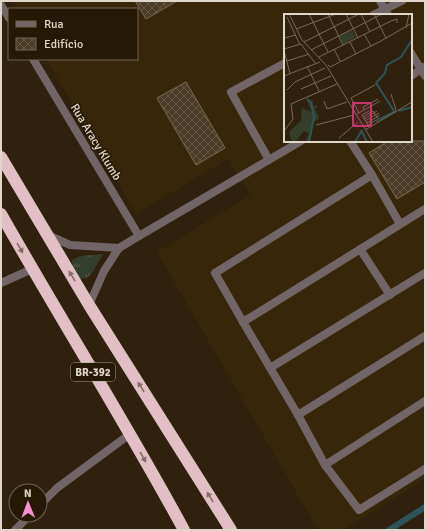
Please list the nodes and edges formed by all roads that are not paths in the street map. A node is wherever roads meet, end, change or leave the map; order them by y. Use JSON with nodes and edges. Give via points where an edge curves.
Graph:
{"nodes":[{"id":1,"x":380,"y":1,"type":"edge"},
{"id":2,"x":402,"y":1,"type":"edge"},
{"id":3,"x":1,"y":5,"type":"edge"},
{"id":4,"x":386,"y":12,"type":"edge"},
{"id":5,"x":8,"y":16,"type":"edge"},
{"id":6,"x":412,"y":54,"type":"edge"},
{"id":7,"x":34,"y":60,"type":"edge"},
{"id":8,"x":284,"y":64,"type":"edge"},
{"id":9,"x":424,"y":71,"type":"edge"},
{"id":10,"x":412,"y":76,"type":"edge"},
{"id":11,"x":299,"y":142,"type":"edge"},
{"id":12,"x":351,"y":142,"type":"edge"},
{"id":13,"x":1,"y":157,"type":"edge"},
{"id":14,"x":269,"y":160,"type":"junction"},
{"id":15,"x":372,"y":175,"type":"junction"},
{"id":16,"x":425,"y":209,"type":"edge"},
{"id":17,"x":1,"y":214,"type":"edge"},
{"id":18,"x":400,"y":224,"type":"junction"},
{"id":19,"x":46,"y":234,"type":"junction"},
{"id":20,"x":139,"y":236,"type":"junction"},
{"id":21,"x":119,"y":248,"type":"junction"},
{"id":22,"x":360,"y":249,"type":"junction"},
{"id":23,"x":32,"y":269,"type":"junction"},
{"id":24,"x":425,"y":273,"type":"edge"},
{"id":25,"x":1,"y":283,"type":"edge"},
{"id":26,"x":390,"y":295,"type":"junction"},
{"id":27,"x":89,"y":305,"type":"junction"},
{"id":28,"x":243,"y":322,"type":"junction"},
{"id":29,"x":425,"y":336,"type":"edge"},
{"id":30,"x":270,"y":368,"type":"junction"},
{"id":31,"x":425,"y":401,"type":"edge"},
{"id":32,"x":298,"y":415,"type":"junction"},
{"id":33,"x":130,"y":434,"type":"junction"},
{"id":34,"x":325,"y":465,"type":"junction"},
{"id":35,"x":425,"y":469,"type":"edge"},
{"id":36,"x":48,"y":497,"type":"edge"},
{"id":37,"x":184,"y":530,"type":"edge"},
{"id":38,"x":230,"y":530,"type":"edge"}],
"edges":[{"from":1,"to":4,"type":"street"},
{"from":2,"to":4,"type":"street"},
{"from":3,"to":5,"type":"street"},
{"from":6,"to":9,"type":"street"},
{"from":7,"to":20,"type":"street","name":"Rua Aracy Klumb"},
{"from":8,"to":14,"type":"street","via":[[231,92]]},
{"from":9,"to":10,"type":"street"},
{"from":11,"to":14,"type":"street"},
{"from":12,"to":15,"type":"street"},
{"from":13,"to":19,"type":"highway","name":"BR-392"},
{"from":14,"to":20,"type":"street"},
{"from":15,"to":18,"type":"street"},
{"from":15,"to":28,"type":"street","via":[[215,273]]},
{"from":16,"to":18,"type":"street"},
{"from":17,"to":23,"type":"highway","number":"BR-392","one_way":true},
{"from":18,"to":22,"type":"street"},
{"from":19,"to":21,"type":"street","via":[[70,245]]},
{"from":27,"to":19,"type":"highway","name":"BR-392","one_way":true},
{"from":20,"to":21,"type":"street"},
{"from":21,"to":27,"type":"street","via":[[104,272]]},
{"from":22,"to":26,"type":"street"},
{"from":22,"to":28,"type":"street"},
{"from":23,"to":25,"type":"street"},
{"from":23,"to":33,"type":"highway","number":"BR-392"},
{"from":24,"to":26,"type":"street"},
{"from":26,"to":30,"type":"street"},
{"from":38,"to":27,"type":"highway","name":"BR-392","one_way":true},
{"from":28,"to":30,"type":"street"},
{"from":29,"to":32,"type":"street"},
{"from":30,"to":32,"type":"street"},
{"from":31,"to":34,"type":"street"},
{"from":32,"to":34,"type":"street"},
{"from":33,"to":36,"type":"street"},
{"from":33,"to":37,"type":"highway","number":"BR-392","one_way":true},
{"from":34,"to":35,"type":"street","via":[[359,510]]}]}
